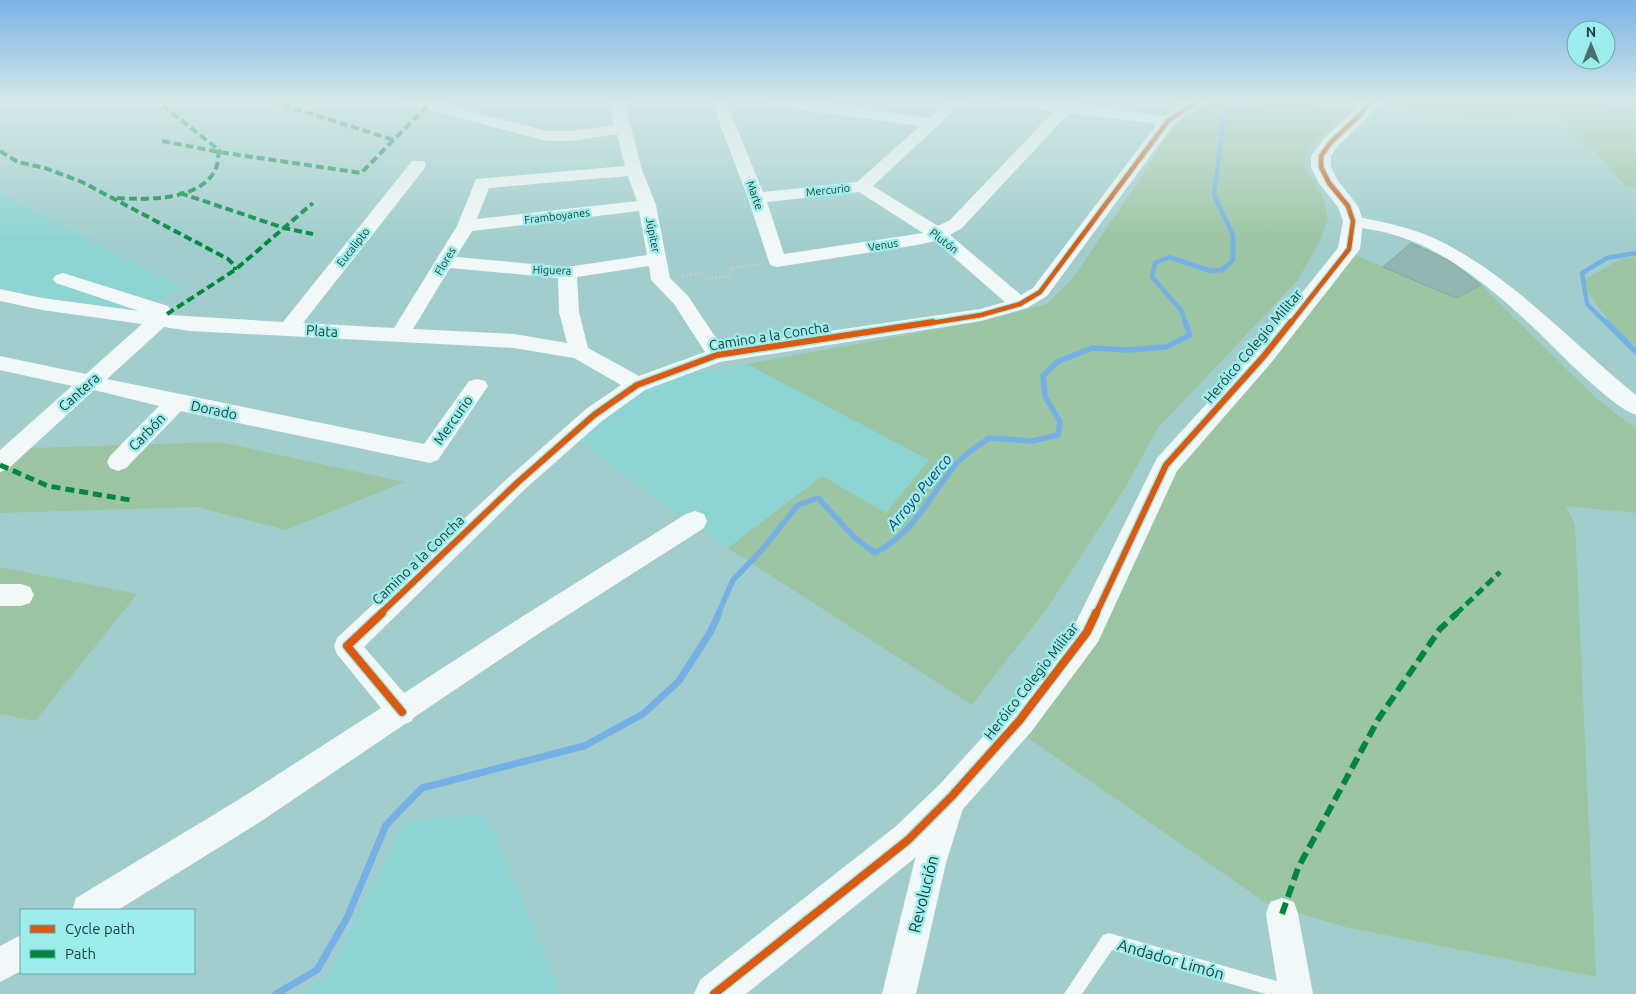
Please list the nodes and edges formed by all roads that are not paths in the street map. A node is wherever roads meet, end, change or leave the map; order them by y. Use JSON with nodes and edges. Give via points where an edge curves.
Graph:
{"nodes":[{"id":1,"x":628,"y":147,"type":"edge"},
{"id":2,"x":737,"y":147,"type":"edge"},
{"id":3,"x":906,"y":147,"type":"edge"},
{"id":4,"x":1028,"y":147,"type":"edge"},
{"id":5,"x":1148,"y":147,"type":"edge"},
{"id":6,"x":1327,"y":147,"type":"edge"},
{"id":7,"x":418,"y":165,"type":"dead end"},
{"id":8,"x":634,"y":170,"type":"junction"},
{"id":9,"x":862,"y":187,"type":"junction"},
{"id":10,"x":757,"y":198,"type":"junction"},
{"id":11,"x":647,"y":205,"type":"junction"},
{"id":12,"x":1353,"y":221,"type":"junction"},
{"id":13,"x":466,"y":226,"type":"junction"},
{"id":14,"x":938,"y":234,"type":"junction"},
{"id":15,"x":658,"y":259,"type":"junction"},
{"id":16,"x":777,"y":261,"type":"joint"},
{"id":17,"x":445,"y":262,"type":"junction"},
{"id":18,"x":567,"y":272,"type":"junction"},
{"id":19,"x":63,"y":279,"type":"dead end"},
{"id":20,"x":0,"y":295,"type":"edge"},
{"id":21,"x":1020,"y":304,"type":"junction"},
{"id":22,"x":158,"y":321,"type":"junction"},
{"id":23,"x":190,"y":324,"type":"junction"},
{"id":24,"x":289,"y":328,"type":"junction"},
{"id":25,"x":399,"y":336,"type":"junction"},
{"id":26,"x":579,"y":352,"type":"junction"},
{"id":27,"x":717,"y":355,"type":"junction"},
{"id":28,"x":0,"y":363,"type":"edge"},
{"id":29,"x":90,"y":382,"type":"junction"},
{"id":30,"x":637,"y":385,"type":"junction"},
{"id":31,"x":477,"y":386,"type":"dead end"},
{"id":32,"x":176,"y":402,"type":"junction"},
{"id":33,"x":1636,"y":408,"type":"edge"},
{"id":34,"x":430,"y":454,"type":"joint"},
{"id":35,"x":118,"y":462,"type":"dead end"},
{"id":36,"x":0,"y":463,"type":"edge"},
{"id":37,"x":696,"y":521,"type":"dead end"},
{"id":38,"x":402,"y":712,"type":"junction"},
{"id":39,"x":952,"y":796,"type":"junction"},
{"id":40,"x":90,"y":909,"type":"edge"},
{"id":41,"x":1282,"y":914,"type":"dead end"},
{"id":42,"x":20,"y":953,"type":"edge"},
{"id":43,"x":0,"y":965,"type":"edge"},
{"id":44,"x":714,"y":994,"type":"edge"},
{"id":45,"x":899,"y":994,"type":"edge"},
{"id":46,"x":1072,"y":994,"type":"edge"},
{"id":47,"x":1295,"y":994,"type":"edge"}],
"edges":[{"from":1,"to":8,"type":"street","name":"Júpiter"},
{"from":2,"to":10,"type":"street","name":"Marte"},
{"from":3,"to":9,"type":"street","name":"Mercurio"},
{"from":4,"to":14,"type":"street","name":"Venus","via":[[956,224]]},
{"from":5,"to":21,"type":"street","name":"Camino a la Concha","via":[[1040,292]]},
{"from":6,"to":12,"type":"street","via":[[1321,156],[1321,167],[1329,183],[1348,206]]},
{"from":7,"to":24,"type":"street","name":"Eucalipto"},
{"from":8,"to":11,"type":"street","name":"Júpiter"},
{"from":8,"to":13,"type":"street","name":"Flores","via":[[482,182]]},
{"from":9,"to":10,"type":"street","name":"Mercurio"},
{"from":9,"to":14,"type":"street","name":"Plutón"},
{"from":10,"to":16,"type":"street","name":"Marte"},
{"from":11,"to":13,"type":"street","name":"Framboyanes"},
{"from":11,"to":15,"type":"street","name":"Júpiter"},
{"from":12,"to":33,"type":"street","via":[[1376,223],[1426,240],[1465,260],[1492,280]]},
{"from":12,"to":39,"type":"street","name":"Heróico Colegio Militar","via":[[1349,249],[1263,357],[1166,465],[1087,632],[1019,721]]},
{"from":13,"to":17,"type":"street","name":"Flores"},
{"from":14,"to":16,"type":"street","name":"Venus"},
{"from":14,"to":21,"type":"street","name":"Plutón"},
{"from":15,"to":18,"type":"street","name":"Higuera"},
{"from":15,"to":27,"type":"street","name":"Júpiter","via":[[662,280],[681,300]]},
{"from":17,"to":18,"type":"street","name":"Higuera"},
{"from":17,"to":25,"type":"street","name":"Flores"},
{"from":18,"to":26,"type":"street","via":[[569,312]]},
{"from":19,"to":23,"type":"street","via":[[154,308]]},
{"from":20,"to":22,"type":"street","name":"Plata"},
{"from":21,"to":27,"type":"street","name":"Camino a la Concha","via":[[981,315]]},
{"from":22,"to":23,"type":"street","name":"Plata"},
{"from":22,"to":29,"type":"street","name":"Cantera"},
{"from":23,"to":24,"type":"street","name":"Plata"},
{"from":24,"to":25,"type":"street","name":"Plata"},
{"from":25,"to":26,"type":"street","name":"Plata","via":[[514,340]]},
{"from":26,"to":30,"type":"street","name":"Plata"},
{"from":27,"to":30,"type":"street","name":"Camino a la Concha"},
{"from":28,"to":29,"type":"street","name":"Dorado"},
{"from":29,"to":32,"type":"street","name":"Dorado"},
{"from":29,"to":36,"type":"street","name":"Cantera"},
{"from":30,"to":38,"type":"street","name":"Camino a la Concha","via":[[594,415],[517,483],[347,646]]},
{"from":31,"to":34,"type":"street","name":"Mercurio"},
{"from":32,"to":34,"type":"street","name":"Dorado"},
{"from":32,"to":35,"type":"street","name":"Carbón"},
{"from":37,"to":38,"type":"street","via":[[529,626]]},
{"from":38,"to":40,"type":"street"},
{"from":39,"to":44,"type":"street","name":"Heróico Colegio Militar","via":[[908,840]]},
{"from":39,"to":45,"type":"street","name":"Revolución","via":[[930,863]]},
{"from":41,"to":47,"type":"street"},
{"from":42,"to":43,"type":"street"},
{"from":46,"to":47,"type":"lane","name":"Andador Limón","via":[[1109,941]]}]}
